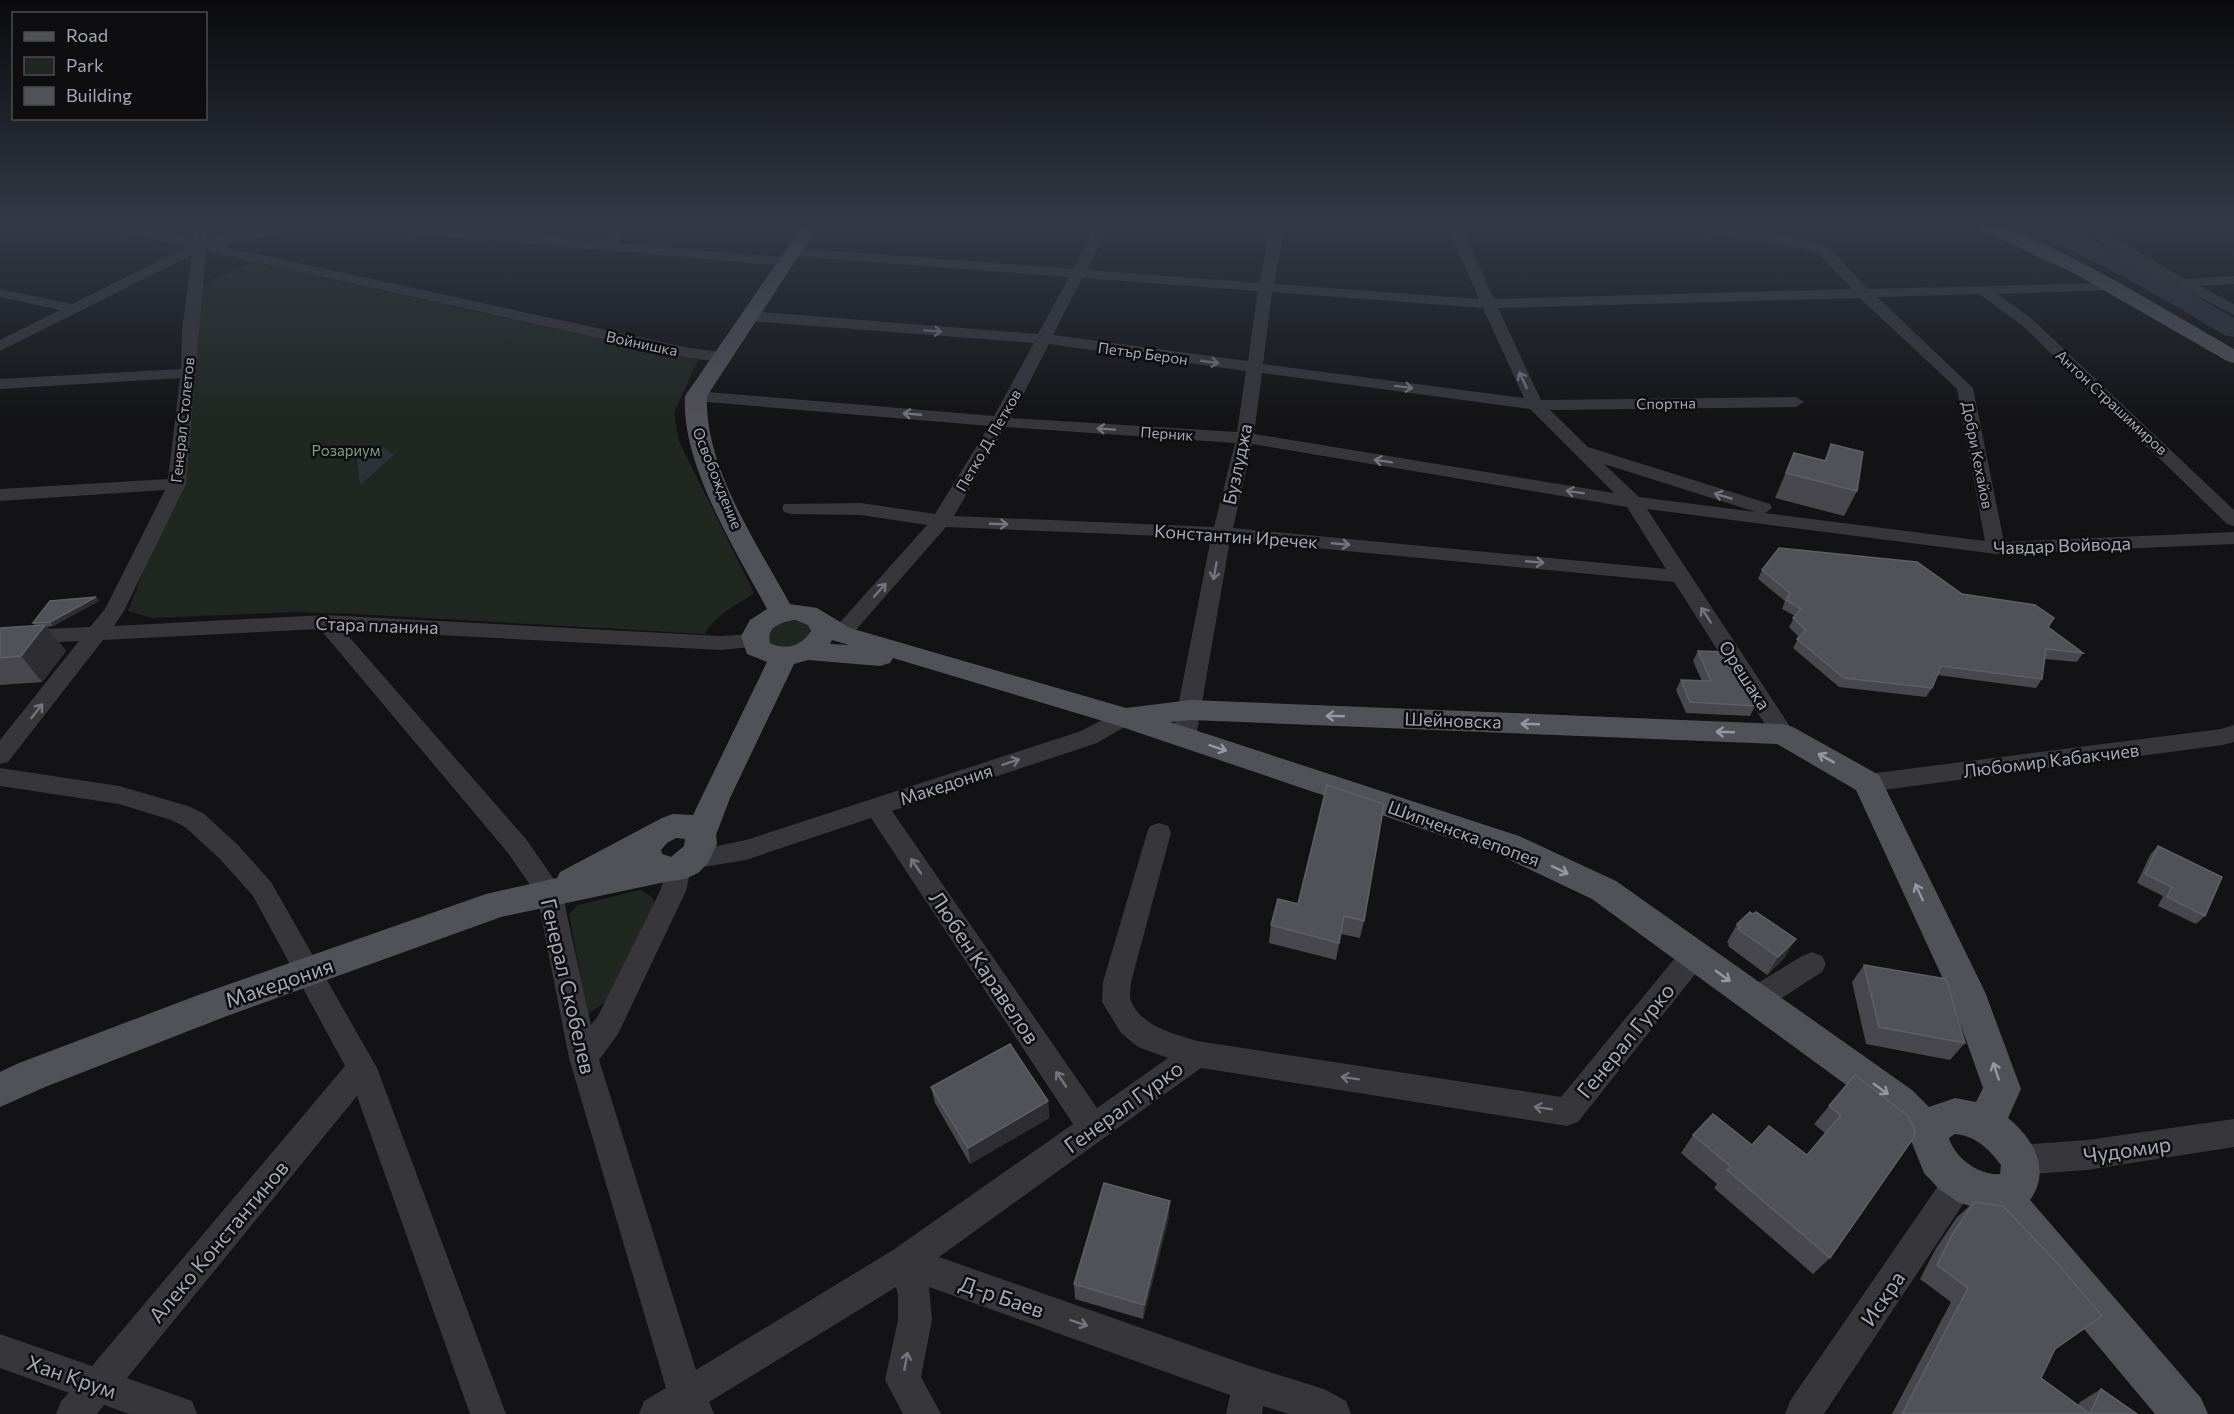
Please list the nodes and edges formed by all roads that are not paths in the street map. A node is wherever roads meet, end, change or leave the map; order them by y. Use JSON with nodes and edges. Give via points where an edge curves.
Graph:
{"nodes":[{"id":1,"x":110,"y":291,"type":"edge"},
{"id":2,"x":195,"y":291,"type":"edge"},
{"id":3,"x":406,"y":291,"type":"edge"},
{"id":4,"x":766,"y":291,"type":"edge"},
{"id":5,"x":1070,"y":291,"type":"edge"},
{"id":6,"x":1265,"y":291,"type":"edge"},
{"id":7,"x":1327,"y":291,"type":"edge"},
{"id":8,"x":1481,"y":291,"type":"edge"},
{"id":9,"x":1944,"y":291,"type":"edge"},
{"id":10,"x":1984,"y":291,"type":"edge"},
{"id":11,"x":2119,"y":291,"type":"edge"},
{"id":12,"x":2199,"y":291,"type":"edge"},
{"id":13,"x":0,"y":293,"type":"edge"},
{"id":14,"x":1864,"y":293,"type":"junction"},
{"id":15,"x":1487,"y":304,"type":"junction"},
{"id":16,"x":74,"y":309,"type":"junction"},
{"id":17,"x":2234,"y":310,"type":"edge"},
{"id":18,"x":749,"y":316,"type":"junction"},
{"id":19,"x":1045,"y":339,"type":"junction"},
{"id":20,"x":0,"y":346,"type":"edge"},
{"id":21,"x":722,"y":357,"type":"junction"},
{"id":22,"x":2234,"y":357,"type":"edge"},
{"id":23,"x":1255,"y":368,"type":"junction"},
{"id":24,"x":189,"y":373,"type":"junction"},
{"id":25,"x":0,"y":384,"type":"edge"},
{"id":26,"x":696,"y":396,"type":"junction"},
{"id":27,"x":1796,"y":402,"type":"dead end"},
{"id":28,"x":1535,"y":405,"type":"junction"},
{"id":29,"x":1000,"y":422,"type":"junction"},
{"id":30,"x":1245,"y":438,"type":"junction"},
{"id":31,"x":1581,"y":451,"type":"junction"},
{"id":32,"x":177,"y":484,"type":"junction"},
{"id":33,"x":0,"y":495,"type":"edge"},
{"id":34,"x":1633,"y":502,"type":"junction"},
{"id":35,"x":791,"y":508,"type":"dead end"},
{"id":36,"x":2234,"y":520,"type":"edge"},
{"id":37,"x":941,"y":521,"type":"junction"},
{"id":38,"x":1819,"y":526,"type":"junction"},
{"id":39,"x":1222,"y":533,"type":"junction"},
{"id":40,"x":2234,"y":538,"type":"edge"},
{"id":41,"x":1996,"y":548,"type":"junction"},
{"id":42,"x":1680,"y":576,"type":"junction"},
{"id":43,"x":782,"y":613,"type":"junction"},
{"id":44,"x":325,"y":622,"type":"junction"},
{"id":45,"x":832,"y":629,"type":"junction"},
{"id":46,"x":98,"y":633,"type":"junction"},
{"id":47,"x":0,"y":638,"type":"edge"},
{"id":48,"x":754,"y":641,"type":"junction"},
{"id":49,"x":796,"y":654,"type":"junction"},
{"id":50,"x":933,"y":660,"type":"junction"},
{"id":51,"x":1123,"y":717,"type":"junction"},
{"id":52,"x":1187,"y":724,"type":"junction"},
{"id":53,"x":2234,"y":733,"type":"edge"},
{"id":54,"x":1783,"y":734,"type":"junction"},
{"id":55,"x":0,"y":756,"type":"edge"},
{"id":56,"x":0,"y":777,"type":"edge"},
{"id":57,"x":1868,"y":783,"type":"junction"},
{"id":58,"x":876,"y":807,"type":"junction"},
{"id":59,"x":1159,"y":833,"type":"dead end"},
{"id":60,"x":681,"y":847,"type":"junction"},
{"id":61,"x":556,"y":890,"type":"junction"},
{"id":62,"x":1694,"y":954,"type":"junction"},
{"id":63,"x":1812,"y":964,"type":"dead end"},
{"id":64,"x":310,"y":972,"type":"junction"},
{"id":65,"x":1755,"y":999,"type":"junction"},
{"id":66,"x":1197,"y":1053,"type":"junction"},
{"id":67,"x":584,"y":1058,"type":"junction"},
{"id":68,"x":362,"y":1068,"type":"junction"},
{"id":69,"x":0,"y":1090,"type":"edge"},
{"id":70,"x":1985,"y":1124,"type":"junction"},
{"id":71,"x":1093,"y":1128,"type":"junction"},
{"id":72,"x":1929,"y":1134,"type":"junction"},
{"id":73,"x":2234,"y":1134,"type":"edge"},
{"id":74,"x":2011,"y":1177,"type":"junction"},
{"id":75,"x":1960,"y":1181,"type":"junction"},
{"id":76,"x":905,"y":1262,"type":"junction"},
{"id":77,"x":0,"y":1352,"type":"edge"},
{"id":78,"x":98,"y":1385,"type":"junction"},
{"id":79,"x":1247,"y":1399,"type":"edge"},
{"id":80,"x":691,"y":1404,"type":"edge"},
{"id":81,"x":74,"y":1414,"type":"edge"},
{"id":82,"x":178,"y":1414,"type":"edge"},
{"id":83,"x":488,"y":1414,"type":"edge"},
{"id":84,"x":657,"y":1414,"type":"edge"},
{"id":85,"x":923,"y":1414,"type":"edge"},
{"id":86,"x":1333,"y":1414,"type":"edge"},
{"id":87,"x":1803,"y":1414,"type":"edge"},
{"id":88,"x":2185,"y":1414,"type":"edge"}],
"edges":[{"from":1,"to":16,"type":"street"},
{"from":2,"to":24,"type":"street","name":"Генерал Столетов"},
{"from":3,"to":21,"type":"street","name":"Войнишка"},
{"from":4,"to":18,"type":"main road"},
{"from":5,"to":19,"type":"street","name":"Петко Д. Петков"},
{"from":6,"to":23,"type":"street","name":"Бузлуджа"},
{"from":7,"to":15,"type":"street"},
{"from":8,"to":15,"type":"street","name":"Орешака"},
{"from":9,"to":14,"type":"street"},
{"from":10,"to":36,"type":"street","name":"Антон Страшимиров","via":[[2027,322]]},
{"from":11,"to":22,"type":"main road"},
{"from":12,"to":17,"type":"street"},
{"from":13,"to":16,"type":"street"},
{"from":14,"to":15,"type":"street"},
{"from":14,"to":41,"type":"street","name":"Добри Кехайов","via":[[1965,388]]},
{"from":28,"to":15,"type":"street","name":"Орешака","one_way":true},
{"from":16,"to":20,"type":"street"},
{"from":18,"to":19,"type":"street","name":"Петър Берон","one_way":true},
{"from":18,"to":21,"type":"main road"},
{"from":19,"to":23,"type":"street","name":"Петър Берон","one_way":true},
{"from":19,"to":29,"type":"street","name":"Петко Д. Петков"},
{"from":21,"to":26,"type":"main road"},
{"from":23,"to":28,"type":"street","name":"Петър Берон","one_way":true},
{"from":23,"to":30,"type":"street","name":"Бузлуджа"},
{"from":24,"to":25,"type":"street"},
{"from":24,"to":32,"type":"street","name":"Генерал Столетов"},
{"from":29,"to":26,"type":"street","name":"Перник","one_way":true},
{"from":26,"to":43,"type":"main road","name":"Освобождение","via":[[693,417],[699,439],[728,510]]},
{"from":27,"to":28,"type":"street","name":"Спортна"},
{"from":28,"to":31,"type":"street","name":"Орешака"},
{"from":30,"to":29,"type":"street","name":"Перник","one_way":true},
{"from":29,"to":37,"type":"street","name":"Петко Д. Петков"},
{"from":34,"to":30,"type":"street","name":"Перник","one_way":true},
{"from":30,"to":39,"type":"street","name":"Бузлуджа"},
{"from":31,"to":34,"type":"street","name":"Орешака"},
{"from":38,"to":31,"type":"street","name":"Чавдар Войвода","one_way":true},
{"from":32,"to":33,"type":"street"},
{"from":32,"to":46,"type":"street","name":"Генерал Столетов","via":[[114,611]]},
{"from":34,"to":38,"type":"street","name":"Чавдар Войвода"},
{"from":34,"to":42,"type":"street","name":"Орешака"},
{"from":35,"to":37,"type":"street","name":"Константин Иречек","via":[[861,509]]},
{"from":37,"to":39,"type":"street","name":"Константин Иречек","one_way":true},
{"from":45,"to":37,"type":"street","name":"Петко Д. Петков","one_way":true},
{"from":38,"to":41,"type":"street","name":"Чавдар Войвода"},
{"from":39,"to":42,"type":"street","name":"Константин Иречек","one_way":true},
{"from":39,"to":52,"type":"street","name":"Бузлуджа","one_way":true},
{"from":40,"to":41,"type":"street","name":"Чавдар Войвода"},
{"from":54,"to":42,"type":"street","name":"Орешака","one_way":true},
{"from":43,"to":45,"type":"main road","name":"Шипченска епопея","via":[[802,612]]},
{"from":43,"to":48,"type":"main road","via":[[757,628]]},
{"from":44,"to":46,"type":"street","name":"Стара планина"},
{"from":44,"to":48,"type":"street","name":"Стара планина","via":[[720,643]]},
{"from":44,"to":61,"type":"street","name":"Генерал Скобелев"},
{"from":45,"to":49,"type":"main road"},
{"from":45,"to":50,"type":"main road","name":"Шипченска епопея"},
{"from":46,"to":47,"type":"street","name":"Стара планина"},
{"from":55,"to":46,"type":"street","name":"Генерал Столетов","one_way":true},
{"from":48,"to":49,"type":"main road","name":"Шипченска епопея","via":[[764,653]]},
{"from":49,"to":50,"type":"main road","name":"Шипченска епопея"},
{"from":49,"to":60,"type":"main road","via":[[715,798]]},
{"from":50,"to":51,"type":"main road","name":"Шипченска епопея"},
{"from":51,"to":52,"type":"main road","name":"Шипченска епопея"},
{"from":58,"to":51,"type":"street","name":"Македония","one_way":true,"via":[[1089,736]]},
{"from":54,"to":52,"type":"main road","name":"Шейновска","one_way":true},
{"from":52,"to":62,"type":"main road","name":"Шипченска епопея","one_way":true,"via":[[1508,845],[1604,890]]},
{"from":53,"to":57,"type":"street","name":"Любомир Кабакчиев","via":[[2223,738]]},
{"from":57,"to":54,"type":"main road","name":"Орешака","one_way":true},
{"from":56,"to":64,"type":"street","via":[[119,795],[194,820],[230,852],[262,889]]},
{"from":70,"to":57,"type":"main road","one_way":true,"via":[[2002,1089],[1990,1052],[1967,992]]},
{"from":58,"to":60,"type":"street","name":"Македония","via":[[746,850]]},
{"from":71,"to":58,"type":"street","name":"Любен Каравелов","one_way":true},
{"from":59,"to":66,"type":"street","via":[[1116,1002],[1131,1024],[1148,1038]]},
{"from":60,"to":61,"type":"main road","name":"Македония","via":[[574,889]]},
{"from":60,"to":67,"type":"street","via":[[673,891],[608,1025]]},
{"from":61,"to":64,"type":"main road","name":"Македония","via":[[498,904]]},
{"from":61,"to":67,"type":"street","name":"Генерал Скобелев"},
{"from":62,"to":65,"type":"main road","name":"Шипченска епопея","one_way":true},
{"from":62,"to":66,"type":"street","name":"Генерал Гурко","one_way":true,"via":[[1567,1112]]},
{"from":63,"to":65,"type":"street"},
{"from":64,"to":68,"type":"street"},
{"from":64,"to":69,"type":"main road","name":"Македония","via":[[214,1005]]},
{"from":65,"to":72,"type":"main road","name":"Шипченска епопея","one_way":true,"via":[[1899,1102]]},
{"from":66,"to":71,"type":"street","name":"Генерал Гурко"},
{"from":67,"to":80,"type":"street","name":"Генерал Скобелев"},
{"from":68,"to":78,"type":"street","name":"Алеко Константинов"},
{"from":68,"to":83,"type":"street"},
{"from":70,"to":72,"type":"main road","via":[[1970,1118],[1943,1118]]},
{"from":70,"to":74,"type":"main road","via":[[2011,1147]]},
{"from":71,"to":76,"type":"street","name":"Генерал Гурко"},
{"from":72,"to":75,"type":"main road","via":[[1937,1159]]},
{"from":73,"to":74,"type":"street","name":"Чудомир","via":[[2087,1155]]},
{"from":74,"to":75,"type":"main road","via":[[1989,1193]]},
{"from":74,"to":88,"type":"main road","via":[[2021,1223]]},
{"from":75,"to":87,"type":"street","name":"Искра"},
{"from":76,"to":79,"type":"street","name":"Д-р Баев","one_way":true},
{"from":76,"to":80,"type":"street","name":"Генерал Гурко"},
{"from":85,"to":76,"type":"street","one_way":true,"via":[[903,1380],[915,1320],[915,1295]]},
{"from":77,"to":78,"type":"street","name":"Хан Крум"},
{"from":78,"to":81,"type":"street","name":"Алеко Константинов"},
{"from":78,"to":82,"type":"street","name":"Хан Крум"},
{"from":79,"to":86,"type":"street","name":"Д-р Баев","via":[[1324,1407]]},
{"from":80,"to":84,"type":"street","name":"Генерал Гурко"}]}
